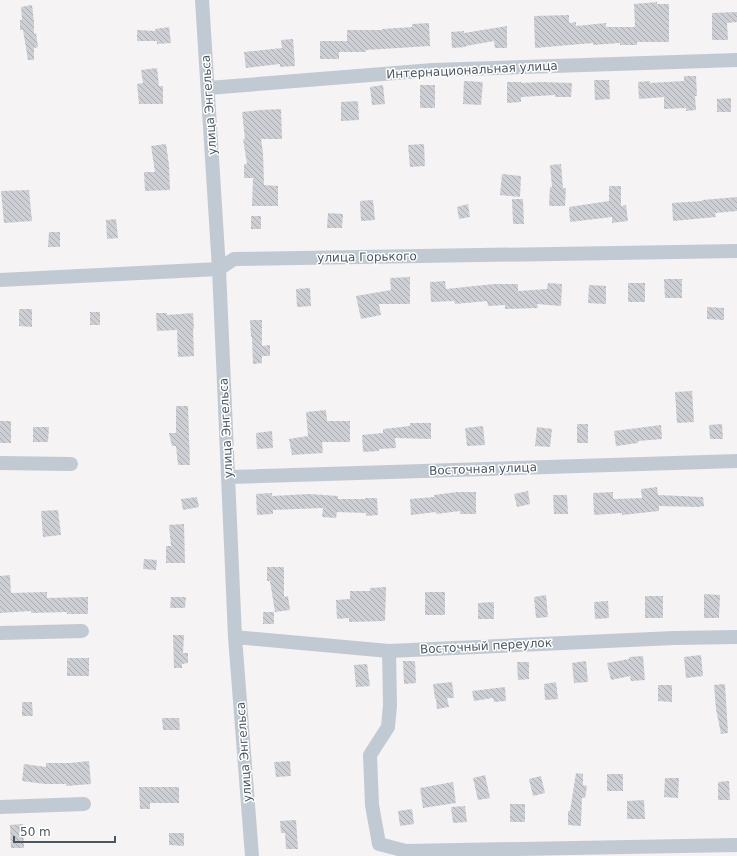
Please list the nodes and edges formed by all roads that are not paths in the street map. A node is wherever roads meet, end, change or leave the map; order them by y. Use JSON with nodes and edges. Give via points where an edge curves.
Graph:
{"nodes":[{"id":1,"x":202,"y":0,"type":"edge"},
{"id":2,"x":737,"y":60,"type":"edge"},
{"id":3,"x":208,"y":88,"type":"junction"},
{"id":4,"x":737,"y":251,"type":"edge"},
{"id":5,"x":219,"y":269,"type":"junction"},
{"id":6,"x":0,"y":280,"type":"edge"},
{"id":7,"x":737,"y":461,"type":"edge"},
{"id":8,"x":0,"y":463,"type":"edge"},
{"id":9,"x":71,"y":464,"type":"dead end"},
{"id":10,"x":229,"y":477,"type":"junction"},
{"id":11,"x":82,"y":631,"type":"dead end"},
{"id":12,"x":0,"y":633,"type":"edge"},
{"id":13,"x":737,"y":637,"type":"edge"},
{"id":14,"x":235,"y":638,"type":"junction"},
{"id":15,"x":389,"y":651,"type":"junction"},
{"id":16,"x":84,"y":804,"type":"dead end"},
{"id":17,"x":0,"y":807,"type":"edge"},
{"id":18,"x":737,"y":845,"type":"edge"},
{"id":19,"x":252,"y":856,"type":"edge"}],
"edges":[{"from":1,"to":3,"type":"street","name":"улица Энгельса"},
{"from":2,"to":3,"type":"street","name":"Интернациональная улица","via":[[433,70]]},
{"from":3,"to":5,"type":"street","name":"улица Энгельса"},
{"from":4,"to":5,"type":"street","name":"улица Горького","via":[[234,259]]},
{"from":5,"to":6,"type":"street","name":"улица Горького"},
{"from":5,"to":10,"type":"street","name":"улица Энгельса"},
{"from":7,"to":10,"type":"street","name":"Восточная улица"},
{"from":8,"to":9,"type":"street"},
{"from":10,"to":14,"type":"street","name":"улица Энгельса"},
{"from":11,"to":12,"type":"street"},
{"from":13,"to":15,"type":"street","name":"Восточный переулок"},
{"from":14,"to":15,"type":"street","name":"Восточный переулок"},
{"from":14,"to":19,"type":"street","name":"улица Энгельса"},
{"from":15,"to":18,"type":"street","via":[[388,727],[370,755],[372,805],[379,844],[406,851]]},
{"from":16,"to":17,"type":"street"}]}
